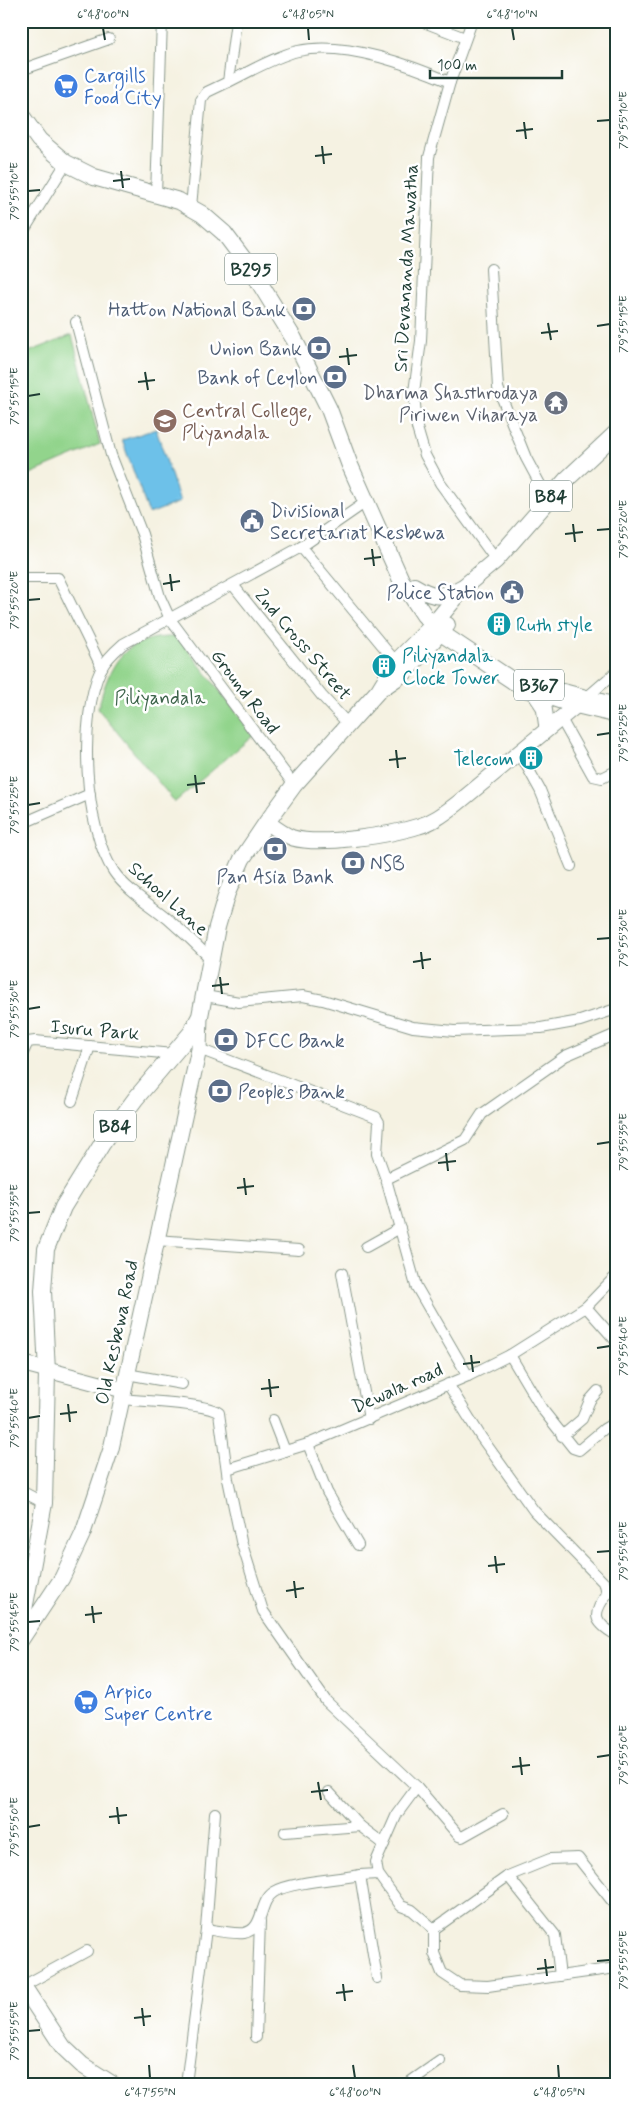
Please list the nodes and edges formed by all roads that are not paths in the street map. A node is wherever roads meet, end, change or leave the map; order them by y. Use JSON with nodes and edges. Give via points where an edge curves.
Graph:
{"nodes":[{"id":1,"x":162,"y":21,"type":"edge"},
{"id":2,"x":236,"y":21,"type":"edge"},
{"id":3,"x":421,"y":21,"type":"edge"},
{"id":4,"x":472,"y":21,"type":"edge"},
{"id":5,"x":465,"y":38,"type":"junction"},
{"id":6,"x":109,"y":39,"type":"dead end"},
{"id":7,"x":21,"y":70,"type":"edge"},
{"id":8,"x":228,"y":82,"type":"junction"},
{"id":9,"x":450,"y":82,"type":"junction"},
{"id":10,"x":21,"y":115,"type":"edge"},
{"id":11,"x":66,"y":163,"type":"junction"},
{"id":12,"x":156,"y":195,"type":"junction"},
{"id":13,"x":191,"y":207,"type":"junction"},
{"id":14,"x":21,"y":235,"type":"edge"},
{"id":15,"x":491,"y":269,"type":"dead end"},
{"id":16,"x":76,"y":322,"type":"dead end"},
{"id":17,"x":616,"y":434,"type":"edge"},
{"id":18,"x":548,"y":499,"type":"junction"},
{"id":19,"x":366,"y":502,"type":"junction"},
{"id":20,"x":376,"y":526,"type":"junction"},
{"id":21,"x":300,"y":547,"type":"junction"},
{"id":22,"x":493,"y":562,"type":"junction"},
{"id":23,"x":21,"y":578,"type":"edge"},
{"id":24,"x":233,"y":585,"type":"junction"},
{"id":25,"x":466,"y":585,"type":"junction"},
{"id":26,"x":414,"y":586,"type":"junction"},
{"id":27,"x":170,"y":619,"type":"junction"},
{"id":28,"x":440,"y":625,"type":"junction"},
{"id":29,"x":396,"y":662,"type":"junction"},
{"id":30,"x":102,"y":668,"type":"junction"},
{"id":31,"x":616,"y":672,"type":"edge"},
{"id":32,"x":379,"y":690,"type":"junction"},
{"id":33,"x":534,"y":692,"type":"junction"},
{"id":34,"x":580,"y":701,"type":"junction"},
{"id":35,"x":616,"y":706,"type":"edge"},
{"id":36,"x":616,"y":714,"type":"edge"},
{"id":37,"x":560,"y":717,"type":"junction"},
{"id":38,"x":349,"y":725,"type":"junction"},
{"id":39,"x":546,"y":728,"type":"junction"},
{"id":40,"x":519,"y":752,"type":"junction"},
{"id":41,"x":616,"y":771,"type":"edge"},
{"id":42,"x":294,"y":786,"type":"junction"},
{"id":43,"x":90,"y":794,"type":"junction"},
{"id":44,"x":267,"y":822,"type":"junction"},
{"id":45,"x":21,"y":824,"type":"edge"},
{"id":46,"x":571,"y":866,"type":"dead end"},
{"id":47,"x":212,"y":960,"type":"junction"},
{"id":48,"x":206,"y":996,"type":"junction"},
{"id":49,"x":616,"y":1009,"type":"edge"},
{"id":50,"x":200,"y":1016,"type":"junction"},
{"id":51,"x":616,"y":1034,"type":"edge"},
{"id":52,"x":90,"y":1046,"type":"junction"},
{"id":53,"x":199,"y":1049,"type":"junction"},
{"id":54,"x":174,"y":1054,"type":"junction"},
{"id":55,"x":21,"y":1057,"type":"edge"},
{"id":56,"x":72,"y":1101,"type":"dead end"},
{"id":57,"x":386,"y":1179,"type":"junction"},
{"id":58,"x":400,"y":1228,"type":"junction"},
{"id":59,"x":156,"y":1240,"type":"junction"},
{"id":60,"x":366,"y":1247,"type":"dead end"},
{"id":61,"x":299,"y":1250,"type":"dead end"},
{"id":62,"x":342,"y":1273,"type":"dead end"},
{"id":63,"x":616,"y":1276,"type":"edge"},
{"id":64,"x":586,"y":1306,"type":"junction"},
{"id":65,"x":616,"y":1341,"type":"edge"},
{"id":66,"x":510,"y":1355,"type":"junction"},
{"id":67,"x":21,"y":1363,"type":"edge"},
{"id":68,"x":47,"y":1372,"type":"junction"},
{"id":69,"x":127,"y":1374,"type":"junction"},
{"id":70,"x":468,"y":1376,"type":"junction"},
{"id":71,"x":182,"y":1384,"type":"dead end"},
{"id":72,"x":448,"y":1384,"type":"junction"},
{"id":73,"x":598,"y":1391,"type":"dead end"},
{"id":74,"x":122,"y":1395,"type":"junction"},
{"id":75,"x":369,"y":1419,"type":"junction"},
{"id":76,"x":272,"y":1420,"type":"dead end"},
{"id":77,"x":616,"y":1422,"type":"edge"},
{"id":78,"x":562,"y":1436,"type":"junction"},
{"id":79,"x":308,"y":1444,"type":"junction"},
{"id":80,"x":285,"y":1451,"type":"junction"},
{"id":81,"x":228,"y":1469,"type":"junction"},
{"id":82,"x":21,"y":1491,"type":"edge"},
{"id":83,"x":44,"y":1504,"type":"junction"},
{"id":84,"x":358,"y":1545,"type":"dead end"},
{"id":85,"x":21,"y":1626,"type":"edge"},
{"id":86,"x":616,"y":1635,"type":"edge"},
{"id":87,"x":21,"y":1640,"type":"edge"},
{"id":88,"x":416,"y":1787,"type":"junction"},
{"id":89,"x":329,"y":1792,"type":"dead end"},
{"id":90,"x":215,"y":1813,"type":"dead end"},
{"id":91,"x":503,"y":1814,"type":"dead end"},
{"id":92,"x":360,"y":1826,"type":"junction"},
{"id":93,"x":285,"y":1832,"type":"dead end"},
{"id":94,"x":384,"y":1844,"type":"junction"},
{"id":95,"x":378,"y":1874,"type":"junction"},
{"id":96,"x":360,"y":1876,"type":"junction"},
{"id":97,"x":508,"y":1876,"type":"junction"},
{"id":98,"x":616,"y":1906,"type":"edge"},
{"id":99,"x":260,"y":1920,"type":"junction"},
{"id":100,"x":434,"y":1928,"type":"junction"},
{"id":101,"x":206,"y":1929,"type":"junction"},
{"id":102,"x":87,"y":1951,"type":"dead end"},
{"id":103,"x":616,"y":1968,"type":"edge"},
{"id":104,"x":560,"y":1976,"type":"junction"},
{"id":105,"x":377,"y":1978,"type":"dead end"},
{"id":106,"x":22,"y":1985,"type":"edge"},
{"id":107,"x":256,"y":2037,"type":"dead end"},
{"id":108,"x":440,"y":2061,"type":"dead end"},
{"id":109,"x":112,"y":2084,"type":"edge"},
{"id":110,"x":186,"y":2084,"type":"edge"},
{"id":111,"x":407,"y":2084,"type":"edge"}],
"edges":[{"from":1,"to":12,"type":"street"},
{"from":2,"to":8,"type":"street"},
{"from":3,"to":5,"type":"street"},
{"from":4,"to":5,"type":"street","name":"Sri Devananda Mawatha"},
{"from":5,"to":9,"type":"street","name":"Sri Devananda Mawatha"},
{"from":6,"to":7,"type":"street"},
{"from":8,"to":9,"type":"street","via":[[297,51],[327,47],[350,50]]},
{"from":8,"to":13,"type":"street","via":[[207,92],[201,100]]},
{"from":9,"to":22,"type":"street","name":"Sri Devananda Mawatha","via":[[429,158],[421,341],[414,411],[426,455],[438,479]]},
{"from":10,"to":11,"type":"main road","number":"B295","via":[[39,140]]},
{"from":11,"to":12,"type":"main road","number":"B295","via":[[94,177]]},
{"from":11,"to":14,"type":"street"},
{"from":12,"to":13,"type":"main road","number":"B295"},
{"from":13,"to":19,"type":"main road","number":"B295","via":[[224,233],[279,312],[328,409]]},
{"from":15,"to":18,"type":"street","via":[[498,388],[526,458]]},
{"from":16,"to":27,"type":"street","name":"Ground Road","via":[[111,455]]},
{"from":17,"to":18,"type":"main road","number":"B84"},
{"from":18,"to":22,"type":"main road","number":"B84"},
{"from":19,"to":20,"type":"main road","number":"B295"},
{"from":19,"to":21,"type":"street","name":"School Lane"},
{"from":20,"to":26,"type":"main road","number":"B295"},
{"from":20,"to":28,"type":"main road","number":"B295","via":[[401,580]]},
{"from":21,"to":24,"type":"street","name":"School Lane"},
{"from":21,"to":29,"type":"street"},
{"from":22,"to":25,"type":"main road","number":"B84"},
{"from":22,"to":28,"type":"main road","number":"B84","via":[[484,577]]},
{"from":23,"to":30,"type":"street","via":[[58,578]]},
{"from":24,"to":27,"type":"street","name":"School Lane"},
{"from":24,"to":38,"type":"street","name":"2nd Cross Street"},
{"from":25,"to":26,"type":"main road","via":[[439,596],[428,595]]},
{"from":25,"to":28,"type":"main road","number":"B84"},
{"from":26,"to":28,"type":"main road","number":"B295"},
{"from":27,"to":30,"type":"street","name":"School Lane","via":[[123,644]]},
{"from":27,"to":42,"type":"street","name":"Ground Road"},
{"from":28,"to":29,"type":"main road","number":"B84"},
{"from":28,"to":32,"type":"main road","number":"B84","via":[[404,673]]},
{"from":28,"to":33,"type":"main road","number":"B367","via":[[517,684]]},
{"from":28,"to":34,"type":"main road","number":"B367","via":[[533,683]]},
{"from":29,"to":32,"type":"main road","number":"B84"},
{"from":30,"to":43,"type":"street","name":"School Lane","via":[[89,706],[86,748]]},
{"from":31,"to":34,"type":"street"},
{"from":32,"to":38,"type":"main road","number":"B84"},
{"from":33,"to":34,"type":"main road","number":"B367"},
{"from":33,"to":39,"type":"street","via":[[544,706]]},
{"from":34,"to":35,"type":"main road","number":"B367"},
{"from":34,"to":36,"type":"street","number":"B367"},
{"from":34,"to":37,"type":"street"},
{"from":37,"to":39,"type":"street"},
{"from":37,"to":41,"type":"street","via":[[593,776],[602,778]]},
{"from":38,"to":42,"type":"main road","number":"B84"},
{"from":39,"to":40,"type":"street"},
{"from":40,"to":44,"type":"street","via":[[448,811],[420,826],[338,839],[306,840],[292,838]]},
{"from":40,"to":46,"type":"street","via":[[540,790]]},
{"from":42,"to":44,"type":"main road","number":"B84"},
{"from":43,"to":45,"type":"street"},
{"from":43,"to":47,"type":"street","name":"School Lane","via":[[102,851],[113,871]]},
{"from":44,"to":47,"type":"main road","number":"B84","via":[[242,859],[227,893],[217,926]]},
{"from":47,"to":48,"type":"main road","number":"B84"},
{"from":48,"to":49,"type":"street","via":[[239,1002],[303,996],[413,1027],[454,1031],[541,1028],[580,1021]]},
{"from":48,"to":50,"type":"main road","number":"B84"},
{"from":50,"to":53,"type":"street","name":"Old Kesbewa Road"},
{"from":50,"to":54,"type":"main road","number":"B84"},
{"from":51,"to":57,"type":"street","via":[[565,1056],[482,1114],[465,1140]]},
{"from":52,"to":54,"type":"street","name":"Isuru Park"},
{"from":52,"to":55,"type":"street","name":"Isuru Park","via":[[28,1042]]},
{"from":52,"to":56,"type":"street"},
{"from":53,"to":57,"type":"street","via":[[376,1117],[379,1122],[377,1154]]},
{"from":53,"to":59,"type":"street","name":"Old Kesbewa Road"},
{"from":54,"to":68,"type":"main road","number":"B84","via":[[102,1144],[63,1207],[51,1234],[46,1249],[43,1291]]},
{"from":57,"to":58,"type":"street"},
{"from":58,"to":60,"type":"street"},
{"from":58,"to":70,"type":"street","via":[[416,1286]]},
{"from":59,"to":61,"type":"street"},
{"from":59,"to":69,"type":"street","name":"Old Kesbewa Road"},
{"from":62,"to":75,"type":"street"},
{"from":63,"to":64,"type":"street","name":"Dewala road"},
{"from":64,"to":65,"type":"street"},
{"from":64,"to":66,"type":"street","name":"Dewala road"},
{"from":66,"to":70,"type":"street","name":"Dewala road"},
{"from":66,"to":78,"type":"street"},
{"from":67,"to":68,"type":"street"},
{"from":68,"to":74,"type":"street","via":[[84,1378]]},
{"from":68,"to":83,"type":"main road","number":"B84"},
{"from":69,"to":71,"type":"street"},
{"from":69,"to":74,"type":"street","name":"Old Kesbewa Road"},
{"from":70,"to":72,"type":"street","name":"Dewala road"},
{"from":72,"to":75,"type":"street","name":"Dewala road"},
{"from":72,"to":86,"type":"street","via":[[534,1511],[605,1584],[607,1594],[596,1615],[604,1628]]},
{"from":73,"to":78,"type":"street","via":[[590,1400],[585,1415]]},
{"from":74,"to":81,"type":"street","via":[[216,1410]]},
{"from":74,"to":87,"type":"street","name":"Old Kesbewa Road","via":[[111,1448],[83,1533],[62,1578]]},
{"from":75,"to":79,"type":"street","name":"Dewala road"},
{"from":76,"to":80,"type":"street"},
{"from":77,"to":78,"type":"street","via":[[579,1450]]},
{"from":79,"to":80,"type":"street","name":"Dewala road"},
{"from":79,"to":84,"type":"street","via":[[327,1492]]},
{"from":80,"to":81,"type":"street","name":"Dewala road"},
{"from":81,"to":88,"type":"street","via":[[241,1541],[263,1611],[326,1701]]},
{"from":82,"to":83,"type":"street"},
{"from":83,"to":85,"type":"main road","number":"B84"},
{"from":88,"to":91,"type":"street","via":[[462,1838]]},
{"from":88,"to":94,"type":"street"},
{"from":89,"to":92,"type":"street"},
{"from":90,"to":101,"type":"street"},
{"from":92,"to":93,"type":"street"},
{"from":92,"to":94,"type":"street"},
{"from":94,"to":95,"type":"street","via":[[376,1862]]},
{"from":95,"to":96,"type":"street"},
{"from":95,"to":100,"type":"street","via":[[401,1906],[412,1910]]},
{"from":96,"to":99,"type":"street","via":[[272,1892],[262,1906]]},
{"from":96,"to":105,"type":"street"},
{"from":97,"to":98,"type":"street","via":[[550,1859],[578,1858]]},
{"from":97,"to":100,"type":"street"},
{"from":97,"to":104,"type":"street","via":[[555,1935]]},
{"from":99,"to":101,"type":"street","via":[[252,1930],[242,1933]]},
{"from":99,"to":107,"type":"street"},
{"from":100,"to":104,"type":"street","via":[[434,1953],[442,1973],[460,1985],[488,1986]]},
{"from":101,"to":110,"type":"street"},
{"from":102,"to":106,"type":"street"},
{"from":103,"to":104,"type":"street"},
{"from":106,"to":109,"type":"main road","via":[[63,2047],[82,2065]]},
{"from":108,"to":111,"type":"street"}]}
